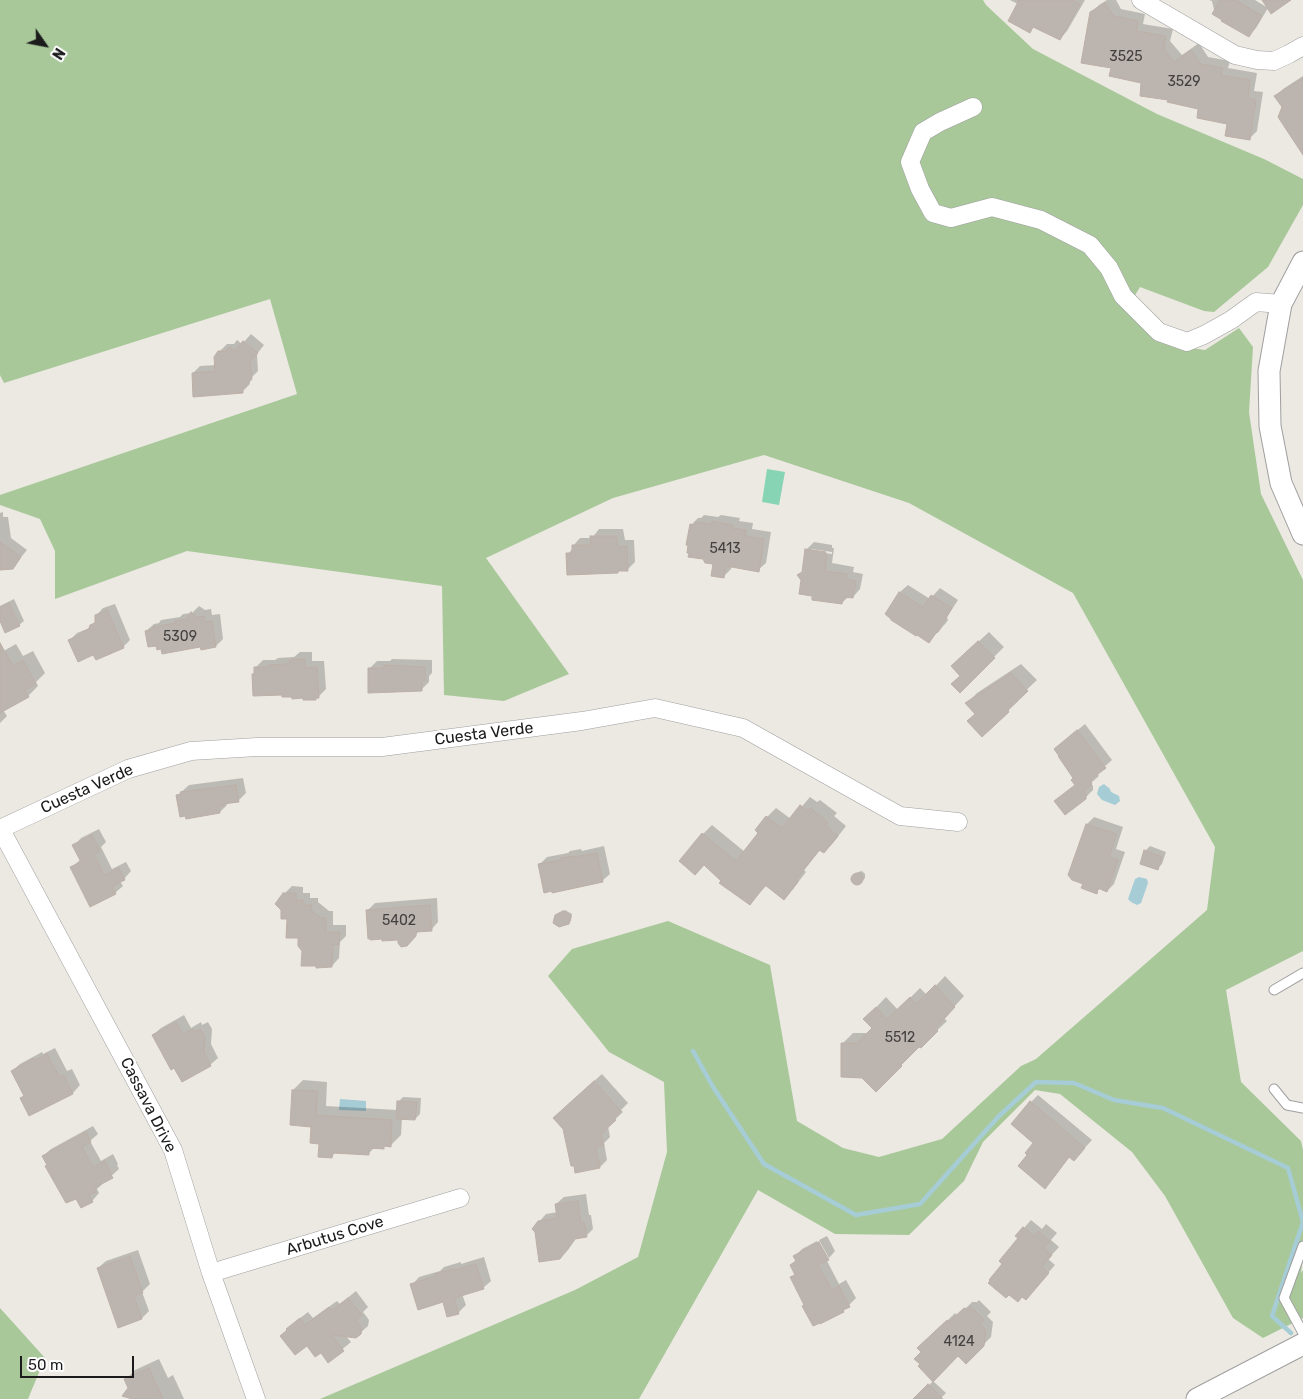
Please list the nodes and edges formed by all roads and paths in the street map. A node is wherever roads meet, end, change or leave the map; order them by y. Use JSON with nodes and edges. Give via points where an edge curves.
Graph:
{"nodes":[{"id":1,"x":1141,"y":0,"type":"edge"},
{"id":2,"x":1303,"y":46,"type":"edge"},
{"id":3,"x":973,"y":107,"type":"dead end"},
{"id":4,"x":1303,"y":262,"type":"edge"},
{"id":5,"x":1282,"y":304,"type":"junction"},
{"id":6,"x":1303,"y":534,"type":"edge"},
{"id":7,"x":958,"y":822,"type":"dead end"},
{"id":8,"x":0,"y":829,"type":"edge"},
{"id":9,"x":1303,"y":974,"type":"edge"},
{"id":10,"x":1274,"y":990,"type":"dead end"},
{"id":11,"x":1274,"y":1089,"type":"dead end"},
{"id":12,"x":1303,"y":1108,"type":"edge"},
{"id":13,"x":460,"y":1198,"type":"dead end"},
{"id":14,"x":1303,"y":1246,"type":"edge"},
{"id":15,"x":211,"y":1273,"type":"junction"},
{"id":16,"x":1303,"y":1333,"type":"edge"},
{"id":17,"x":1303,"y":1344,"type":"edge"},
{"id":18,"x":256,"y":1399,"type":"edge"},
{"id":19,"x":1198,"y":1399,"type":"edge"}],
"edges":[{"from":1,"to":2,"type":"street","via":[[1235,55],[1274,60]]},
{"from":3,"to":5,"type":"street","via":[[923,132],[910,162],[934,213],[950,218],[992,207],[1041,220],[1090,246],[1109,268],[1123,296],[1159,332],[1187,342],[1231,320],[1256,302]]},
{"from":4,"to":5,"type":"street"},
{"from":5,"to":6,"type":"street","via":[[1269,371],[1270,426],[1282,483]]},
{"from":7,"to":8,"type":"street","name":"Cuesta Verde","via":[[900,816],[743,728],[655,708],[582,721],[382,747],[191,751],[128,769]]},
{"from":8,"to":15,"type":"street","name":"Cassava Drive","via":[[173,1150]]},
{"from":9,"to":10,"type":"lane"},
{"from":11,"to":12,"type":"lane","via":[[1287,1106]]},
{"from":13,"to":15,"type":"street","name":"Arbutus Cove"},
{"from":14,"to":16,"type":"lane","via":[[1284,1298]]},
{"from":15,"to":18,"type":"street","name":"Cassava Drive"},
{"from":17,"to":19,"type":"street"}]}
